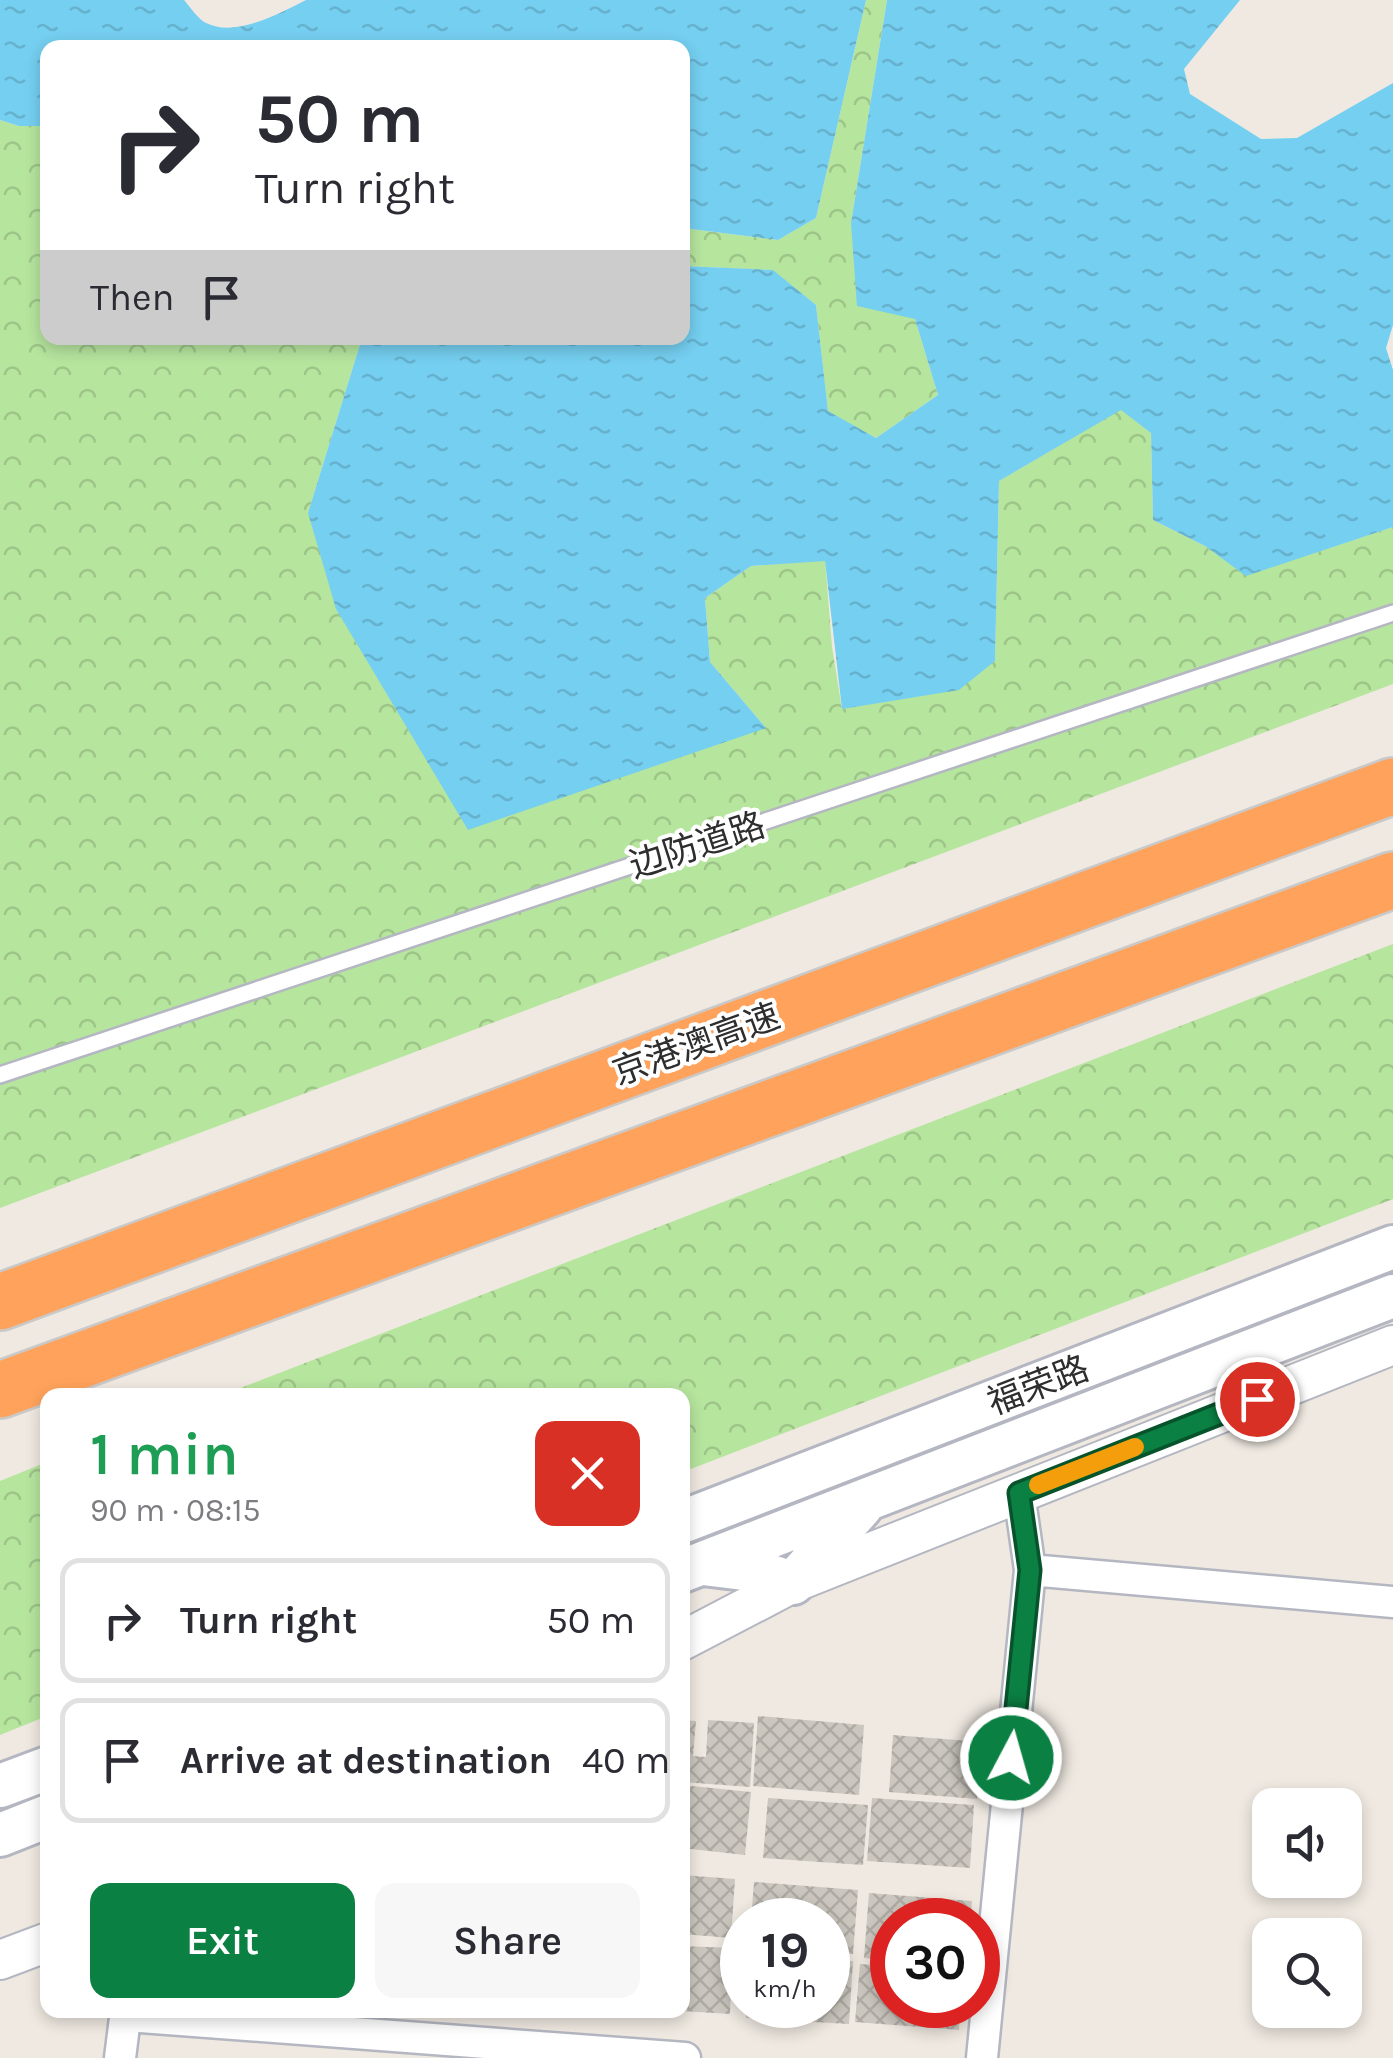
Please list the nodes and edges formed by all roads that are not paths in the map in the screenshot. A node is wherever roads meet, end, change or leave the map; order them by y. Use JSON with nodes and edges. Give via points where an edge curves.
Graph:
{"nodes":[{"id":1,"x":1393,"y":612,"type":"edge"},
{"id":2,"x":1393,"y":786,"type":"edge"},
{"id":3,"x":1393,"y":880,"type":"edge"},
{"id":4,"x":0,"y":1075,"type":"edge"},
{"id":5,"x":1393,"y":1247,"type":"edge"},
{"id":6,"x":1393,"y":1296,"type":"edge"},
{"id":7,"x":0,"y":1302,"type":"edge"},
{"id":8,"x":1393,"y":1345,"type":"edge"},
{"id":9,"x":0,"y":1390,"type":"edge"},
{"id":10,"x":1019,"y":1493,"type":"junction"},
{"id":11,"x":868,"y":1499,"type":"junction"},
{"id":12,"x":690,"y":1519,"type":"edge"},
{"id":13,"x":692,"y":1567,"type":"edge"},
{"id":14,"x":1030,"y":1570,"type":"junction"},
{"id":15,"x":793,"y":1583,"type":"junction"},
{"id":16,"x":1393,"y":1602,"type":"edge"},
{"id":17,"x":690,"y":1637,"type":"edge"},
{"id":18,"x":40,"y":1771,"type":"edge"},
{"id":19,"x":0,"y":1786,"type":"edge"},
{"id":20,"x":40,"y":1819,"type":"edge"},
{"id":21,"x":0,"y":1835,"type":"edge"},
{"id":22,"x":40,"y":1945,"type":"edge"},
{"id":23,"x":0,"y":1960,"type":"edge"},
{"id":24,"x":125,"y":2018,"type":"edge"},
{"id":25,"x":188,"y":2018,"type":"edge"},
{"id":26,"x":120,"y":2058,"type":"edge"},
{"id":27,"x":685,"y":2058,"type":"edge"},
{"id":28,"x":982,"y":2058,"type":"edge"}],
"edges":[{"from":1,"to":4,"type":"lane","name":"边防道路"},
{"from":2,"to":7,"type":"highway","name":"京港澳高速"},
{"from":3,"to":9,"type":"highway"},
{"from":5,"to":12,"type":"main road","name":"福荣路"},
{"from":6,"to":11,"type":"main road","name":"福荣路"},
{"from":8,"to":10,"type":"street"},
{"from":10,"to":14,"type":"street"},
{"from":10,"to":15,"type":"street"},
{"from":11,"to":13,"type":"main road","name":"福荣路"},
{"from":11,"to":15,"type":"main road"},
{"from":13,"to":15,"type":"main road","via":[[752,1570]]},
{"from":14,"to":16,"type":"street"},
{"from":14,"to":28,"type":"street"},
{"from":15,"to":17,"type":"street"},
{"from":18,"to":19,"type":"main road"},
{"from":20,"to":21,"type":"main road"},
{"from":22,"to":23,"type":"street"},
{"from":24,"to":26,"type":"street"},
{"from":25,"to":27,"type":"street"}]}
